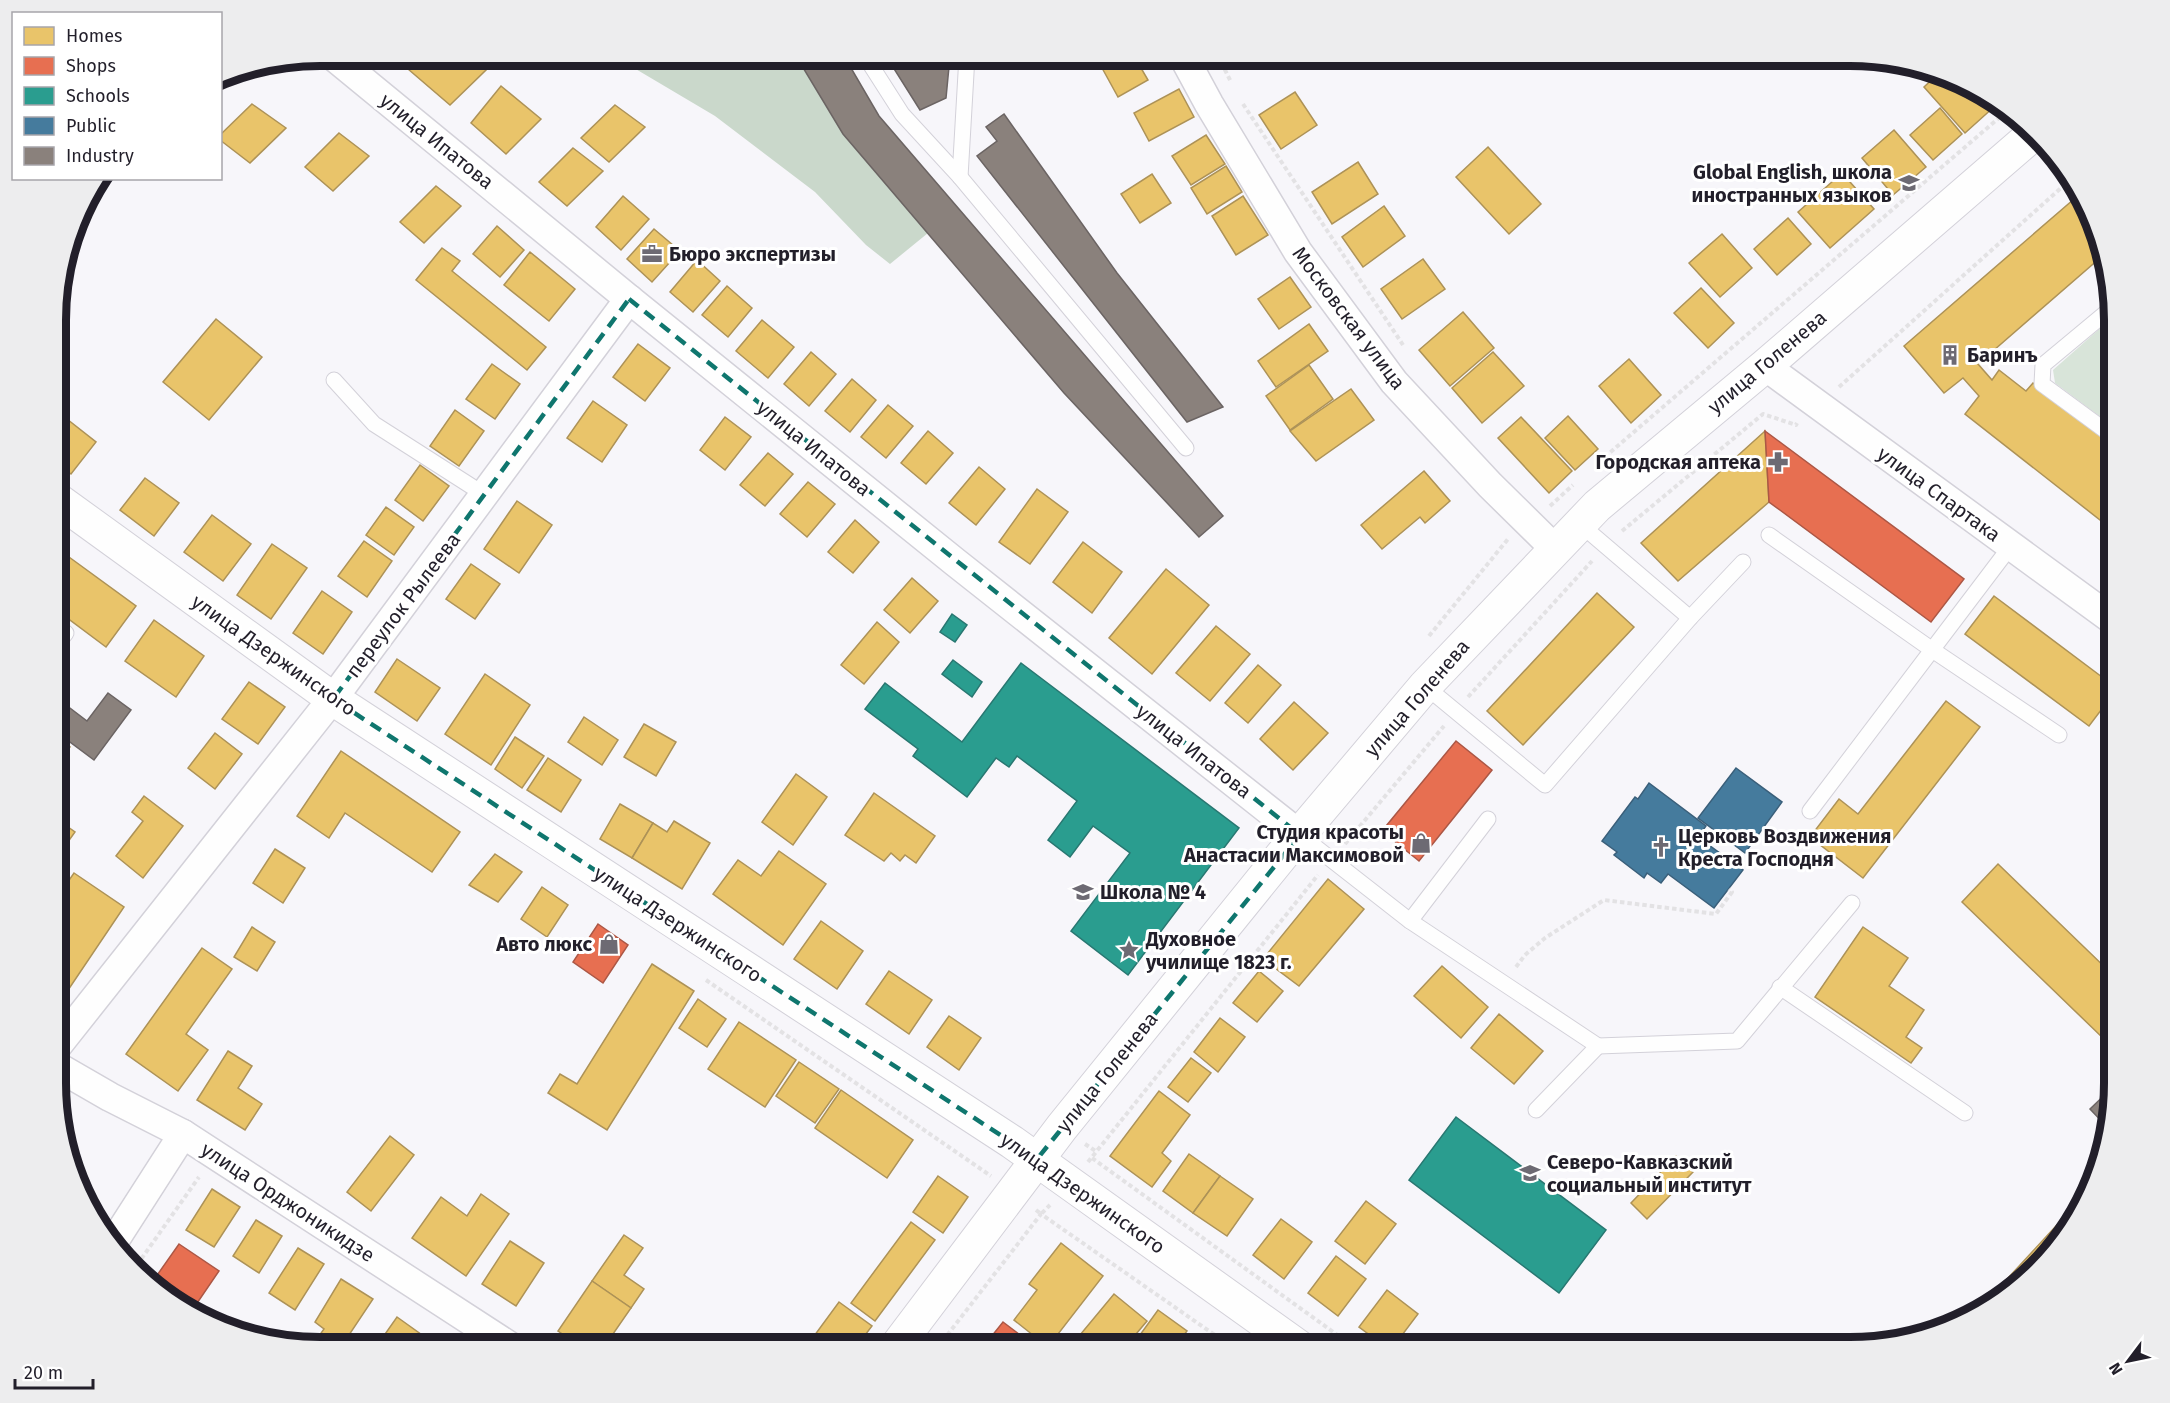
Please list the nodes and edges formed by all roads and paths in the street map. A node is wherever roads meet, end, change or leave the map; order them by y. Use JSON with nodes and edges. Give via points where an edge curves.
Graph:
{"nodes":[{"id":1,"x":345,"y":66,"type":"edge"},
{"id":2,"x":871,"y":66,"type":"edge"},
{"id":3,"x":966,"y":66,"type":"edge"},
{"id":4,"x":1188,"y":66,"type":"edge"},
{"id":5,"x":1223,"y":66,"type":"edge"},
{"id":6,"x":1235,"y":92,"type":"dead end"},
{"id":7,"x":1242,"y":102,"type":"dead end"},
{"id":8,"x":2028,"y":138,"type":"edge"},
{"id":9,"x":960,"y":177,"type":"junction"},
{"id":10,"x":2065,"y":185,"type":"edge"},
{"id":11,"x":629,"y":299,"type":"junction"},
{"id":12,"x":2104,"y":315,"type":"edge"},
{"id":13,"x":1404,"y":346,"type":"dead end"},
{"id":14,"x":1765,"y":366,"type":"junction"},
{"id":15,"x":334,"y":380,"type":"dead end"},
{"id":16,"x":1818,"y":405,"type":"junction"},
{"id":17,"x":2104,"y":430,"type":"edge"},
{"id":18,"x":1185,"y":448,"type":"dead end"},
{"id":19,"x":485,"y":495,"type":"junction"},
{"id":20,"x":66,"y":506,"type":"edge"},
{"id":21,"x":1580,"y":524,"type":"junction"},
{"id":22,"x":1622,"y":531,"type":"dead end"},
{"id":23,"x":1769,"y":535,"type":"dead end"},
{"id":24,"x":2010,"y":547,"type":"junction"},
{"id":25,"x":1555,"y":549,"type":"junction"},
{"id":26,"x":1743,"y":562,"type":"dead end"},
{"id":27,"x":2104,"y":614,"type":"edge"},
{"id":28,"x":1690,"y":618,"type":"junction"},
{"id":29,"x":1931,"y":650,"type":"junction"},
{"id":30,"x":1425,"y":686,"type":"junction"},
{"id":31,"x":333,"y":699,"type":"junction"},
{"id":32,"x":2059,"y":735,"type":"dead end"},
{"id":33,"x":1810,"y":811,"type":"dead end"},
{"id":34,"x":1488,"y":819,"type":"dead end"},
{"id":35,"x":1300,"y":835,"type":"junction"},
{"id":36,"x":1729,"y":889,"type":"dead end"},
{"id":37,"x":1852,"y":903,"type":"dead end"},
{"id":38,"x":1410,"y":921,"type":"junction"},
{"id":39,"x":1504,"y":985,"type":"junction"},
{"id":40,"x":1780,"y":987,"type":"junction"},
{"id":41,"x":66,"y":1035,"type":"edge"},
{"id":42,"x":1598,"y":1046,"type":"junction"},
{"id":43,"x":66,"y":1072,"type":"edge"},
{"id":44,"x":1536,"y":1110,"type":"dead end"},
{"id":45,"x":1965,"y":1113,"type":"dead end"},
{"id":46,"x":183,"y":1134,"type":"junction"},
{"id":47,"x":1092,"y":1158,"type":"dead end"},
{"id":48,"x":1037,"y":1159,"type":"junction"},
{"id":49,"x":210,"y":1180,"type":"dead end"},
{"id":50,"x":118,"y":1236,"type":"edge"},
{"id":51,"x":140,"y":1263,"type":"edge"},
{"id":52,"x":496,"y":1337,"type":"edge"},
{"id":53,"x":904,"y":1337,"type":"edge"},
{"id":54,"x":946,"y":1337,"type":"edge"},
{"id":55,"x":1218,"y":1337,"type":"edge"},
{"id":56,"x":1285,"y":1337,"type":"edge"},
{"id":57,"x":1340,"y":1337,"type":"edge"}],
"edges":[{"from":1,"to":11,"type":"street","name":"улица Ипатова"},
{"from":2,"to":9,"type":"lane","via":[[902,114]]},
{"from":3,"to":9,"type":"lane"},
{"from":4,"to":25,"type":"street","name":"Московская улица","via":[[1298,252],[1394,382]]},
{"from":5,"to":6,"type":"path"},
{"from":7,"to":13,"type":"path"},
{"from":8,"to":14,"type":"main road","name":"улица Голенева"},
{"from":9,"to":18,"type":"lane"},
{"from":10,"to":16,"type":"path"},
{"from":11,"to":19,"type":"street","name":"переулок Рылеева"},
{"from":11,"to":35,"type":"street","name":"улица Ипатова"},
{"from":12,"to":17,"type":"lane","via":[[2043,365],[2042,384]]},
{"from":14,"to":16,"type":"street","name":"улица Спартака"},
{"from":14,"to":21,"type":"main road","name":"улица Голенева","via":[[1639,469]]},
{"from":15,"to":19,"type":"lane","via":[[374,424]]},
{"from":16,"to":22,"type":"path","via":[[1796,425],[1763,414]]},
{"from":16,"to":24,"type":"street","name":"улица Спартака"},
{"from":19,"to":31,"type":"street","name":"переулок Рылеева"},
{"from":20,"to":31,"type":"main road","name":"улица Дзержинского"},
{"from":21,"to":25,"type":"main road","name":"улица Голенева"},
{"from":21,"to":28,"type":"lane"},
{"from":23,"to":29,"type":"lane"},
{"from":24,"to":27,"type":"street","name":"улица Спартака"},
{"from":24,"to":29,"type":"lane"},
{"from":25,"to":30,"type":"main road","name":"улица Голенева"},
{"from":26,"to":28,"type":"lane"},
{"from":28,"to":30,"type":"lane","via":[[1545,785]]},
{"from":29,"to":32,"type":"lane"},
{"from":29,"to":33,"type":"lane"},
{"from":30,"to":35,"type":"main road","name":"улица Голенева"},
{"from":31,"to":41,"type":"street","name":"переулок Рылеева"},
{"from":31,"to":48,"type":"main road","name":"улица Дзержинского"},
{"from":34,"to":38,"type":"lane"},
{"from":35,"to":38,"type":"lane"},
{"from":35,"to":48,"type":"main road","name":"улица Голенева"},
{"from":36,"to":39,"type":"path","via":[[1732,892],[1716,914],[1604,900],[1525,955]]},
{"from":37,"to":40,"type":"lane"},
{"from":38,"to":39,"type":"lane"},
{"from":39,"to":42,"type":"lane"},
{"from":40,"to":42,"type":"lane","via":[[1737,1041]]},
{"from":40,"to":45,"type":"lane"},
{"from":42,"to":44,"type":"lane"},
{"from":43,"to":46,"type":"street","name":"улица Орджоникидзе"},
{"from":46,"to":50,"type":"street"},
{"from":46,"to":52,"type":"street","name":"улица Орджоникидзе"},
{"from":47,"to":57,"type":"path"},
{"from":48,"to":53,"type":"main road","name":"улица Голенева"},
{"from":48,"to":56,"type":"main road","name":"улица Дзержинского"},
{"from":49,"to":51,"type":"path","via":[[200,1175]]},
{"from":54,"to":55,"type":"path","via":[[1041,1214]]}]}
